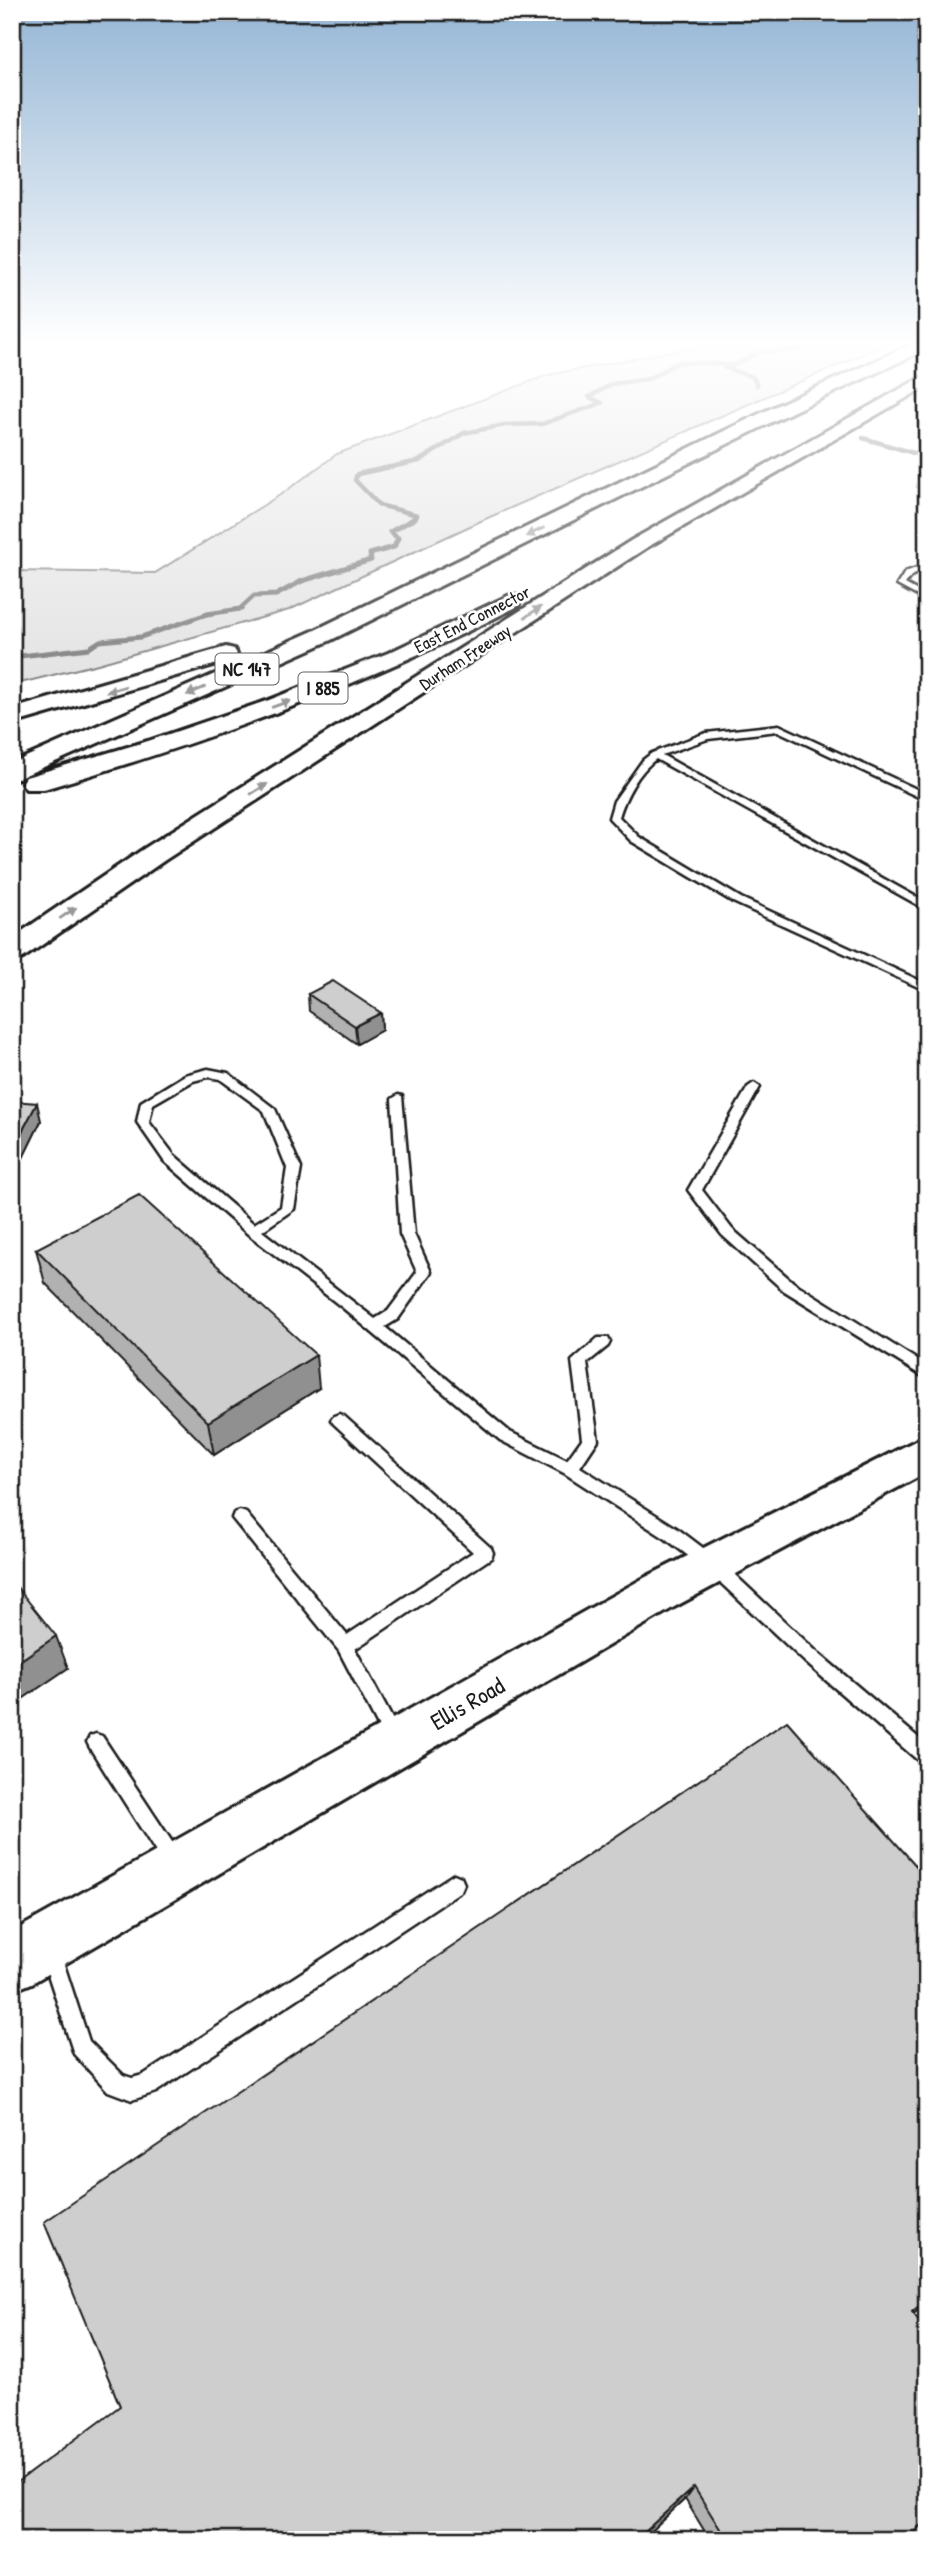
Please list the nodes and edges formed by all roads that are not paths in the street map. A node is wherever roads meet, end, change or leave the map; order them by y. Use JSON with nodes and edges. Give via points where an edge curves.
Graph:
{"nodes":[{"id":1,"x":679,"y":461,"type":"edge"},
{"id":2,"x":761,"y":461,"type":"edge"},
{"id":3,"x":783,"y":461,"type":"edge"},
{"id":4,"x":480,"y":559,"type":"junction"},
{"id":5,"x":927,"y":566,"type":"edge"},
{"id":6,"x":927,"y":599,"type":"edge"},
{"id":7,"x":12,"y":717,"type":"edge"},
{"id":8,"x":655,"y":755,"type":"junction"},
{"id":9,"x":12,"y":773,"type":"edge"},
{"id":10,"x":12,"y":789,"type":"edge"},
{"id":11,"x":927,"y":799,"type":"edge"},
{"id":12,"x":927,"y":907,"type":"edge"},
{"id":13,"x":12,"y":952,"type":"edge"},
{"id":14,"x":927,"y":988,"type":"edge"},
{"id":15,"x":754,"y":1087,"type":"dead end"},
{"id":16,"x":398,"y":1099,"type":"dead end"},
{"id":17,"x":253,"y":1231,"type":"junction"},
{"id":18,"x":375,"y":1326,"type":"junction"},
{"id":19,"x":603,"y":1342,"type":"dead end"},
{"id":20,"x":927,"y":1373,"type":"edge"},
{"id":21,"x":339,"y":1420,"type":"dead end"},
{"id":22,"x":927,"y":1452,"type":"edge"},
{"id":23,"x":570,"y":1469,"type":"junction"},
{"id":24,"x":240,"y":1518,"type":"dead end"},
{"id":25,"x":713,"y":1565,"type":"junction"},
{"id":26,"x":345,"y":1646,"type":"junction"},
{"id":27,"x":96,"y":1742,"type":"dead end"},
{"id":28,"x":396,"y":1743,"type":"junction"},
{"id":29,"x":927,"y":1757,"type":"edge"},
{"id":30,"x":177,"y":1868,"type":"junction"},
{"id":31,"x":454,"y":1884,"type":"dead end"},
{"id":32,"x":30,"y":1952,"type":"edge"}],
"edges":[{"from":1,"to":4,"type":"main road","one_way":true},
{"from":10,"to":2,"type":"main road","name":"East End Connector","number":"I 885","one_way":true,"via":[[194,735],[347,679],[450,633]]},
{"from":13,"to":3,"type":"main road","name":"Durham Freeway","one_way":true,"via":[[155,854],[639,544]]},
{"from":4,"to":7,"type":"main road","one_way":true,"via":[[208,660]]},
{"from":4,"to":9,"type":"main road","number":"NC 147","one_way":true,"via":[[321,636]]},
{"from":5,"to":6,"type":"lane","via":[[908,574],[901,585]]},
{"from":8,"to":11,"type":"lane","via":[[706,736],[779,728]]},
{"from":8,"to":12,"type":"lane"},
{"from":8,"to":14,"type":"lane","via":[[619,801],[614,818],[635,839],[737,900]]},
{"from":15,"to":20,"type":"lane","via":[[695,1190],[727,1232],[788,1286]]},
{"from":16,"to":18,"type":"lane","via":[[407,1234],[424,1272],[393,1315]]},
{"from":17,"to":17,"type":"lane","via":[[169,1158],[143,1122],[147,1102],[189,1078],[208,1073],[224,1076],[269,1109],[294,1168],[288,1209]]},
{"from":17,"to":18,"type":"lane"},
{"from":18,"to":23,"type":"lane","via":[[505,1436]]},
{"from":19,"to":23,"type":"lane","via":[[579,1361],[590,1440]]},
{"from":21,"to":26,"type":"lane","via":[[485,1553]]},
{"from":22,"to":25,"type":"main road","name":"Ellis Road"},
{"from":23,"to":25,"type":"lane"},
{"from":24,"to":26,"type":"lane"},
{"from":25,"to":28,"type":"main road","name":"Ellis Road"},
{"from":25,"to":29,"type":"lane"},
{"from":26,"to":28,"type":"lane"},
{"from":27,"to":30,"type":"lane"},
{"from":28,"to":30,"type":"main road","name":"Ellis Road"},
{"from":30,"to":32,"type":"main road","name":"Ellis Road"},
{"from":31,"to":32,"type":"lane","via":[[148,2084],[132,2089],[116,2083],[81,2046]]}]}
